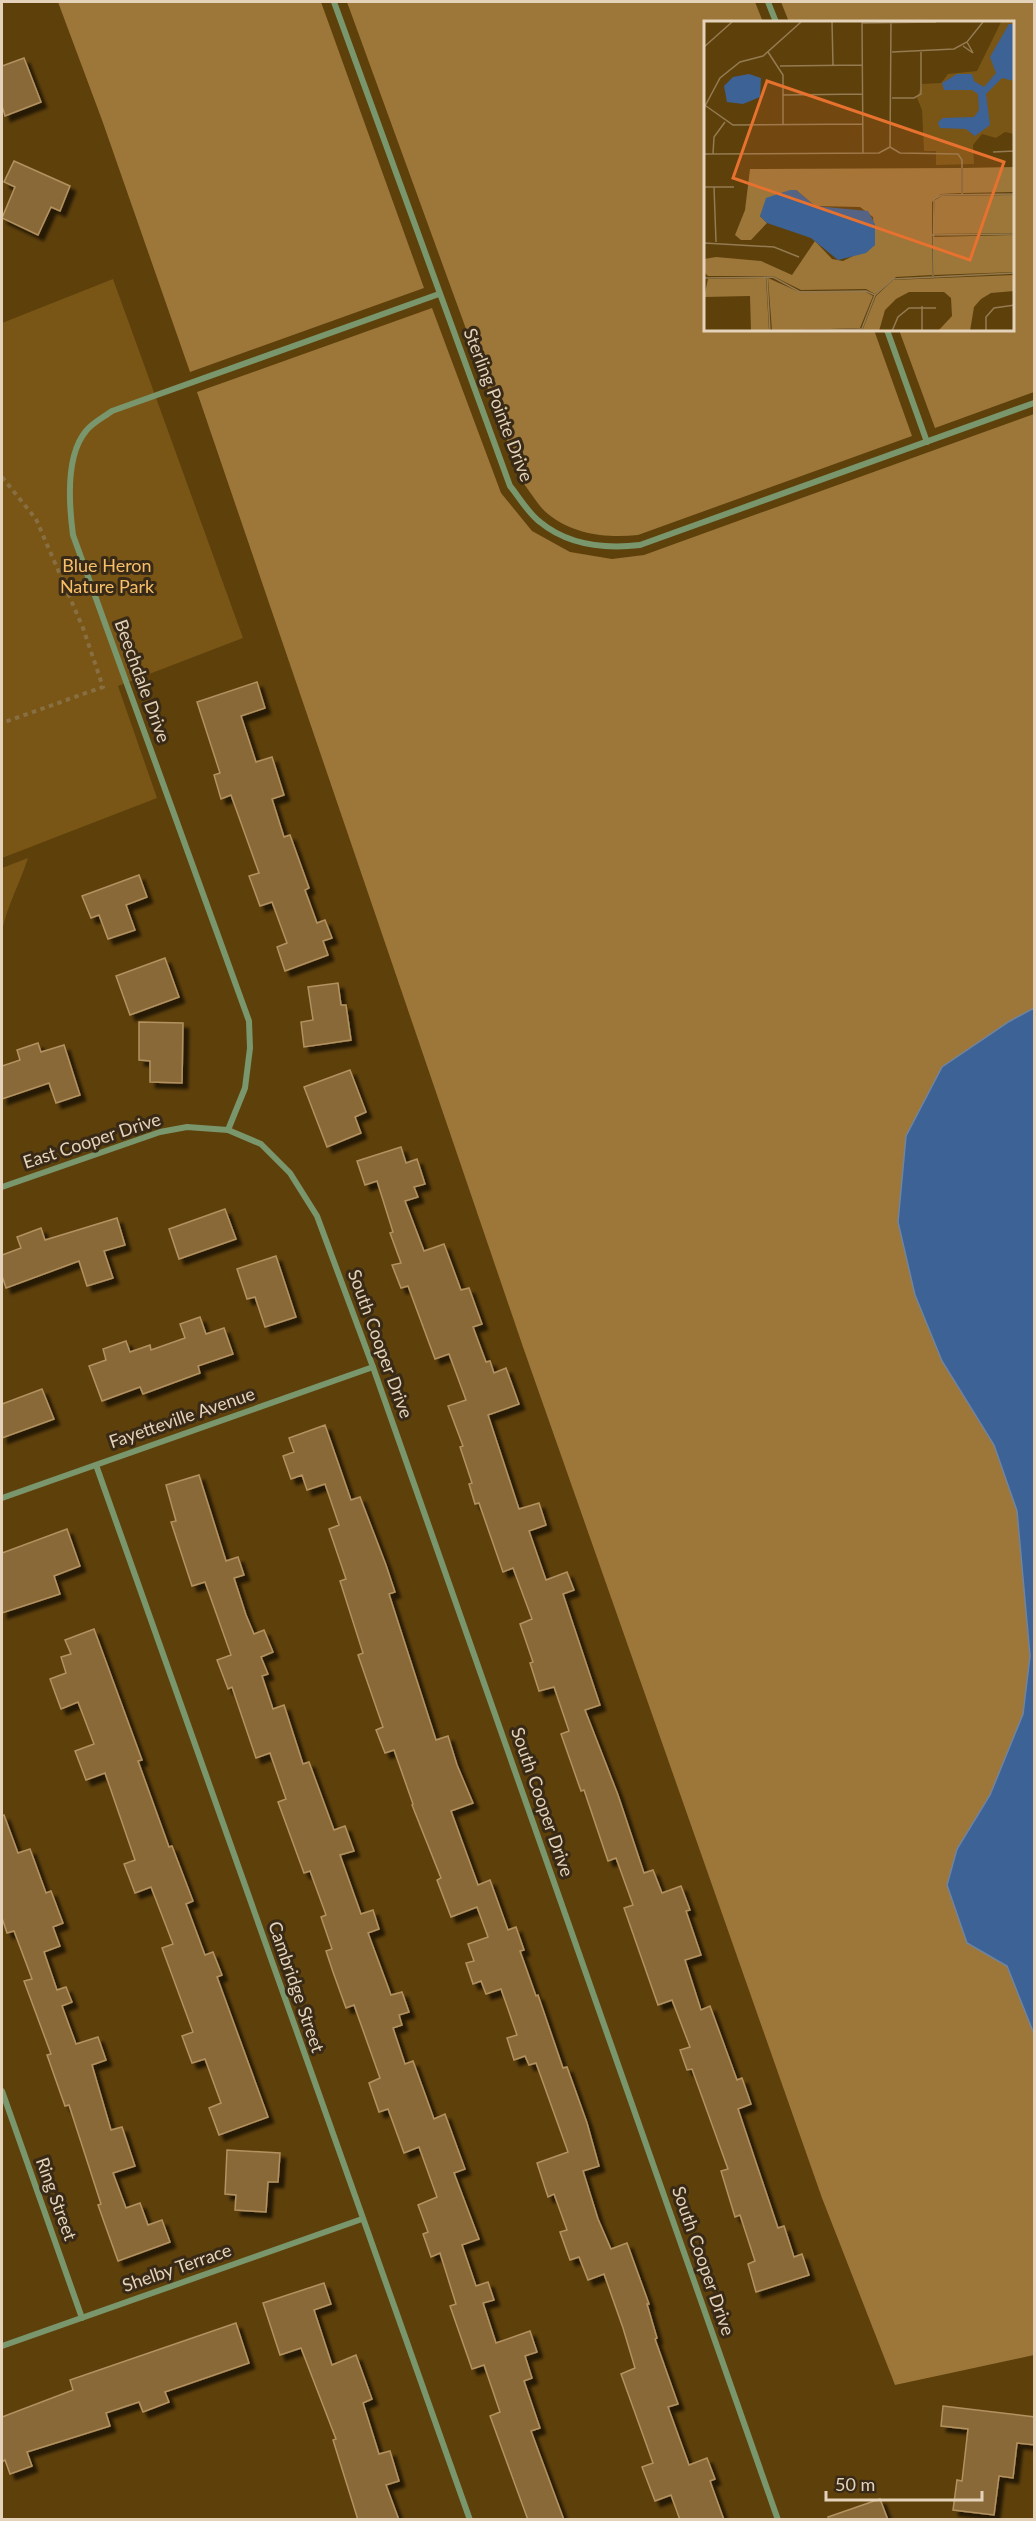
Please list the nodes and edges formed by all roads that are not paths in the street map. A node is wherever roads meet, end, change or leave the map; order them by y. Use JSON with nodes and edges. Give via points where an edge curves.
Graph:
{"nodes":[{"id":1,"x":334,"y":2,"type":"edge"},
{"id":2,"x":768,"y":2,"type":"edge"},
{"id":3,"x":776,"y":21,"type":"edge"},
{"id":4,"x":439,"y":294,"type":"junction"},
{"id":5,"x":888,"y":332,"type":"edge"},
{"id":6,"x":1035,"y":403,"type":"edge"},
{"id":7,"x":927,"y":442,"type":"junction"},
{"id":8,"x":228,"y":1130,"type":"junction"},
{"id":9,"x":2,"y":1187,"type":"edge"},
{"id":10,"x":373,"y":1367,"type":"junction"},
{"id":11,"x":96,"y":1465,"type":"junction"},
{"id":12,"x":2,"y":1498,"type":"edge"},
{"id":13,"x":2,"y":2091,"type":"edge"},
{"id":14,"x":362,"y":2219,"type":"junction"},
{"id":15,"x":82,"y":2318,"type":"junction"},
{"id":16,"x":2,"y":2346,"type":"edge"},
{"id":17,"x":470,"y":2520,"type":"edge"},
{"id":18,"x":778,"y":2520,"type":"edge"}],
"edges":[{"from":1,"to":4,"type":"street","name":"Sterling Pointe Drive"},
{"from":2,"to":3,"type":"street"},
{"from":4,"to":7,"type":"street","name":"Sterling Pointe Drive","via":[[510,486],[539,522],[576,542],[612,548],[640,545]]},
{"from":4,"to":8,"type":"street","name":"Beechdale Drive","via":[[112,411],[86,432],[71,465],[73,535],[249,1021],[245,1088]]},
{"from":5,"to":7,"type":"street"},
{"from":6,"to":7,"type":"street","name":"Sterling Pointe Drive"},
{"from":8,"to":9,"type":"street","name":"East Cooper Drive","via":[[187,1127],[160,1132]]},
{"from":8,"to":10,"type":"street","name":"South Cooper Drive","via":[[261,1144],[290,1173],[317,1216]]},
{"from":10,"to":11,"type":"street","name":"Fayetteville Avenue"},
{"from":10,"to":18,"type":"street","name":"South Cooper Drive"},
{"from":11,"to":12,"type":"street","name":"Fayetteville Avenue"},
{"from":11,"to":14,"type":"street","name":"Cambridge Street"},
{"from":13,"to":15,"type":"street","name":"Ring Street"},
{"from":14,"to":15,"type":"street","name":"Shelby Terrace"},
{"from":14,"to":17,"type":"street","name":"Cambridge Street"},
{"from":15,"to":16,"type":"street","name":"Shelby Terrace"}]}
